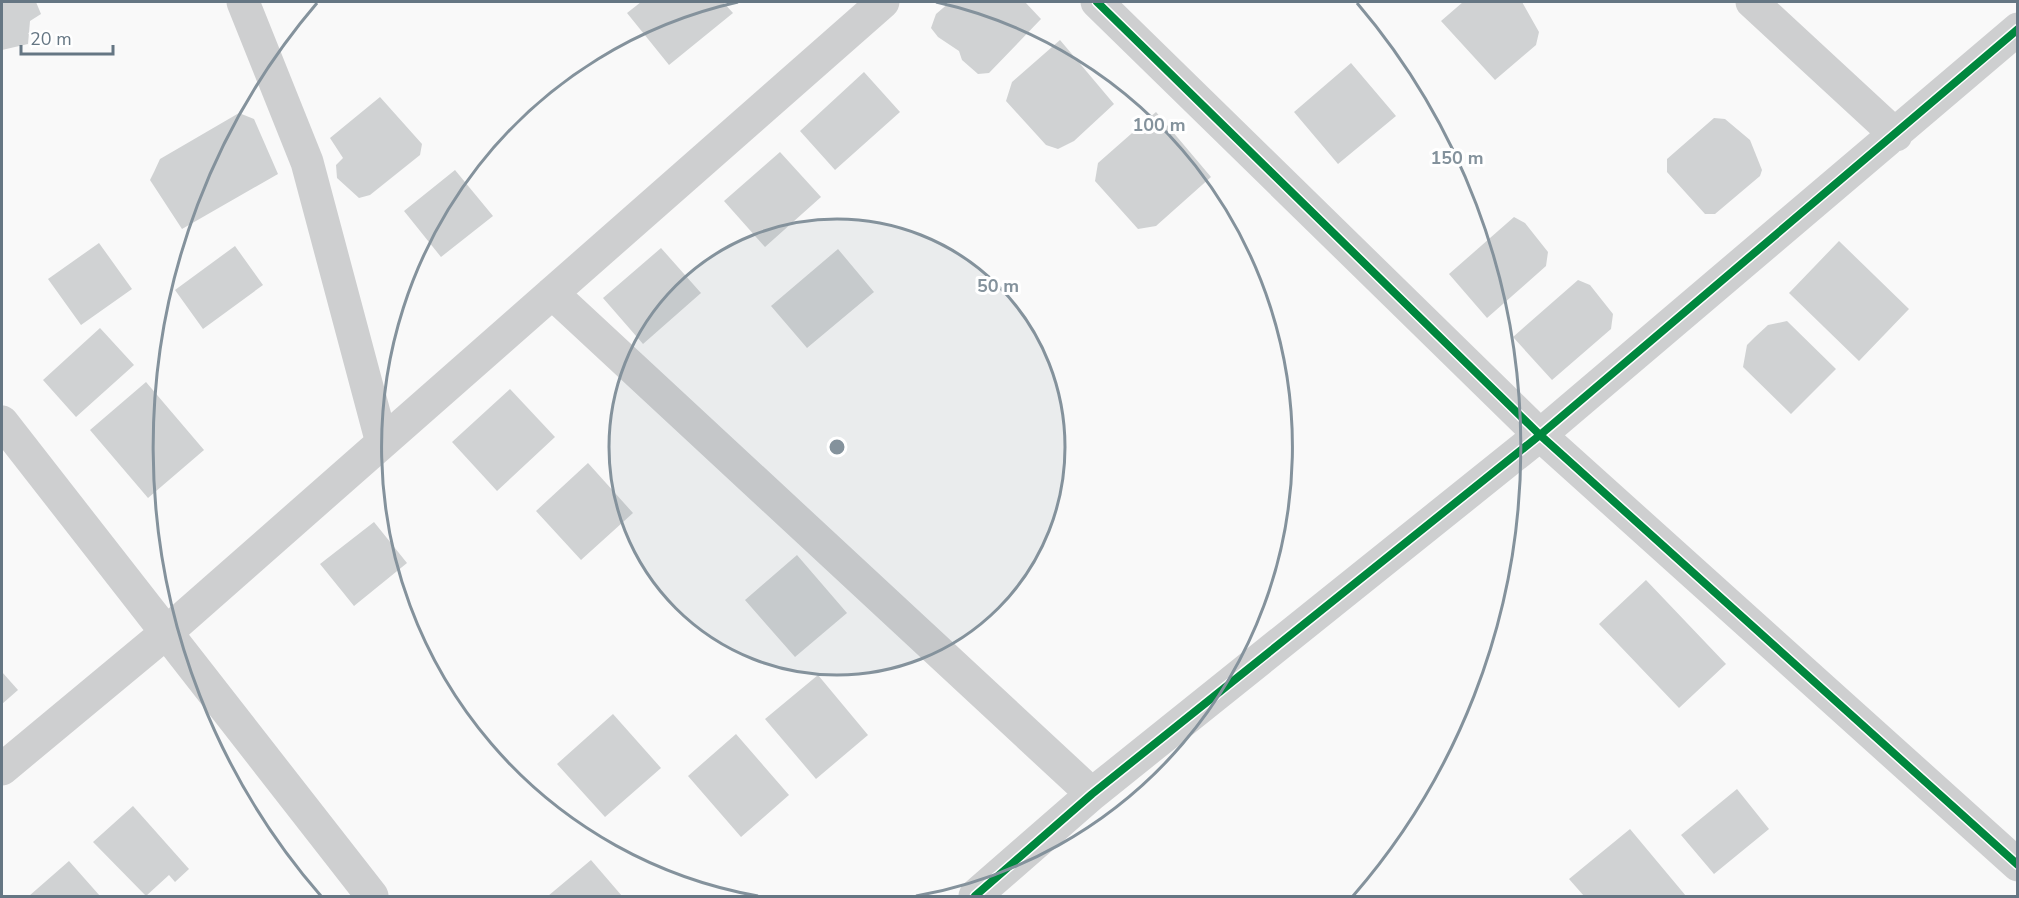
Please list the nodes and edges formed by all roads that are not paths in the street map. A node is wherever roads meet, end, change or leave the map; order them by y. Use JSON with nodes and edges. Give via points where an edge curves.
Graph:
{"nodes":[{"id":1,"x":243,"y":2,"type":"edge"},
{"id":2,"x":883,"y":2,"type":"edge"},
{"id":3,"x":1097,"y":2,"type":"edge"},
{"id":4,"x":1752,"y":2,"type":"edge"},
{"id":5,"x":2018,"y":30,"type":"edge"},
{"id":6,"x":1896,"y":135,"type":"junction"},
{"id":7,"x":552,"y":293,"type":"junction"},
{"id":8,"x":2,"y":422,"type":"edge"},
{"id":9,"x":1540,"y":435,"type":"junction"},
{"id":10,"x":382,"y":443,"type":"junction"},
{"id":11,"x":167,"y":632,"type":"junction"},
{"id":12,"x":2,"y":769,"type":"edge"},
{"id":13,"x":1092,"y":794,"type":"junction"},
{"id":14,"x":2018,"y":865,"type":"edge"},
{"id":15,"x":372,"y":897,"type":"edge"},
{"id":16,"x":975,"y":897,"type":"edge"}],
"edges":[{"from":1,"to":10,"type":"street","via":[[307,162]]},
{"from":2,"to":7,"type":"street"},
{"from":3,"to":9,"type":"street"},
{"from":4,"to":6,"type":"street"},
{"from":5,"to":6,"type":"street"},
{"from":6,"to":9,"type":"street"},
{"from":7,"to":10,"type":"street"},
{"from":7,"to":13,"type":"street"},
{"from":8,"to":11,"type":"street"},
{"from":9,"to":13,"type":"street"},
{"from":9,"to":14,"type":"street"},
{"from":10,"to":11,"type":"street"},
{"from":11,"to":12,"type":"street"},
{"from":11,"to":15,"type":"street"},
{"from":13,"to":16,"type":"street"}]}
